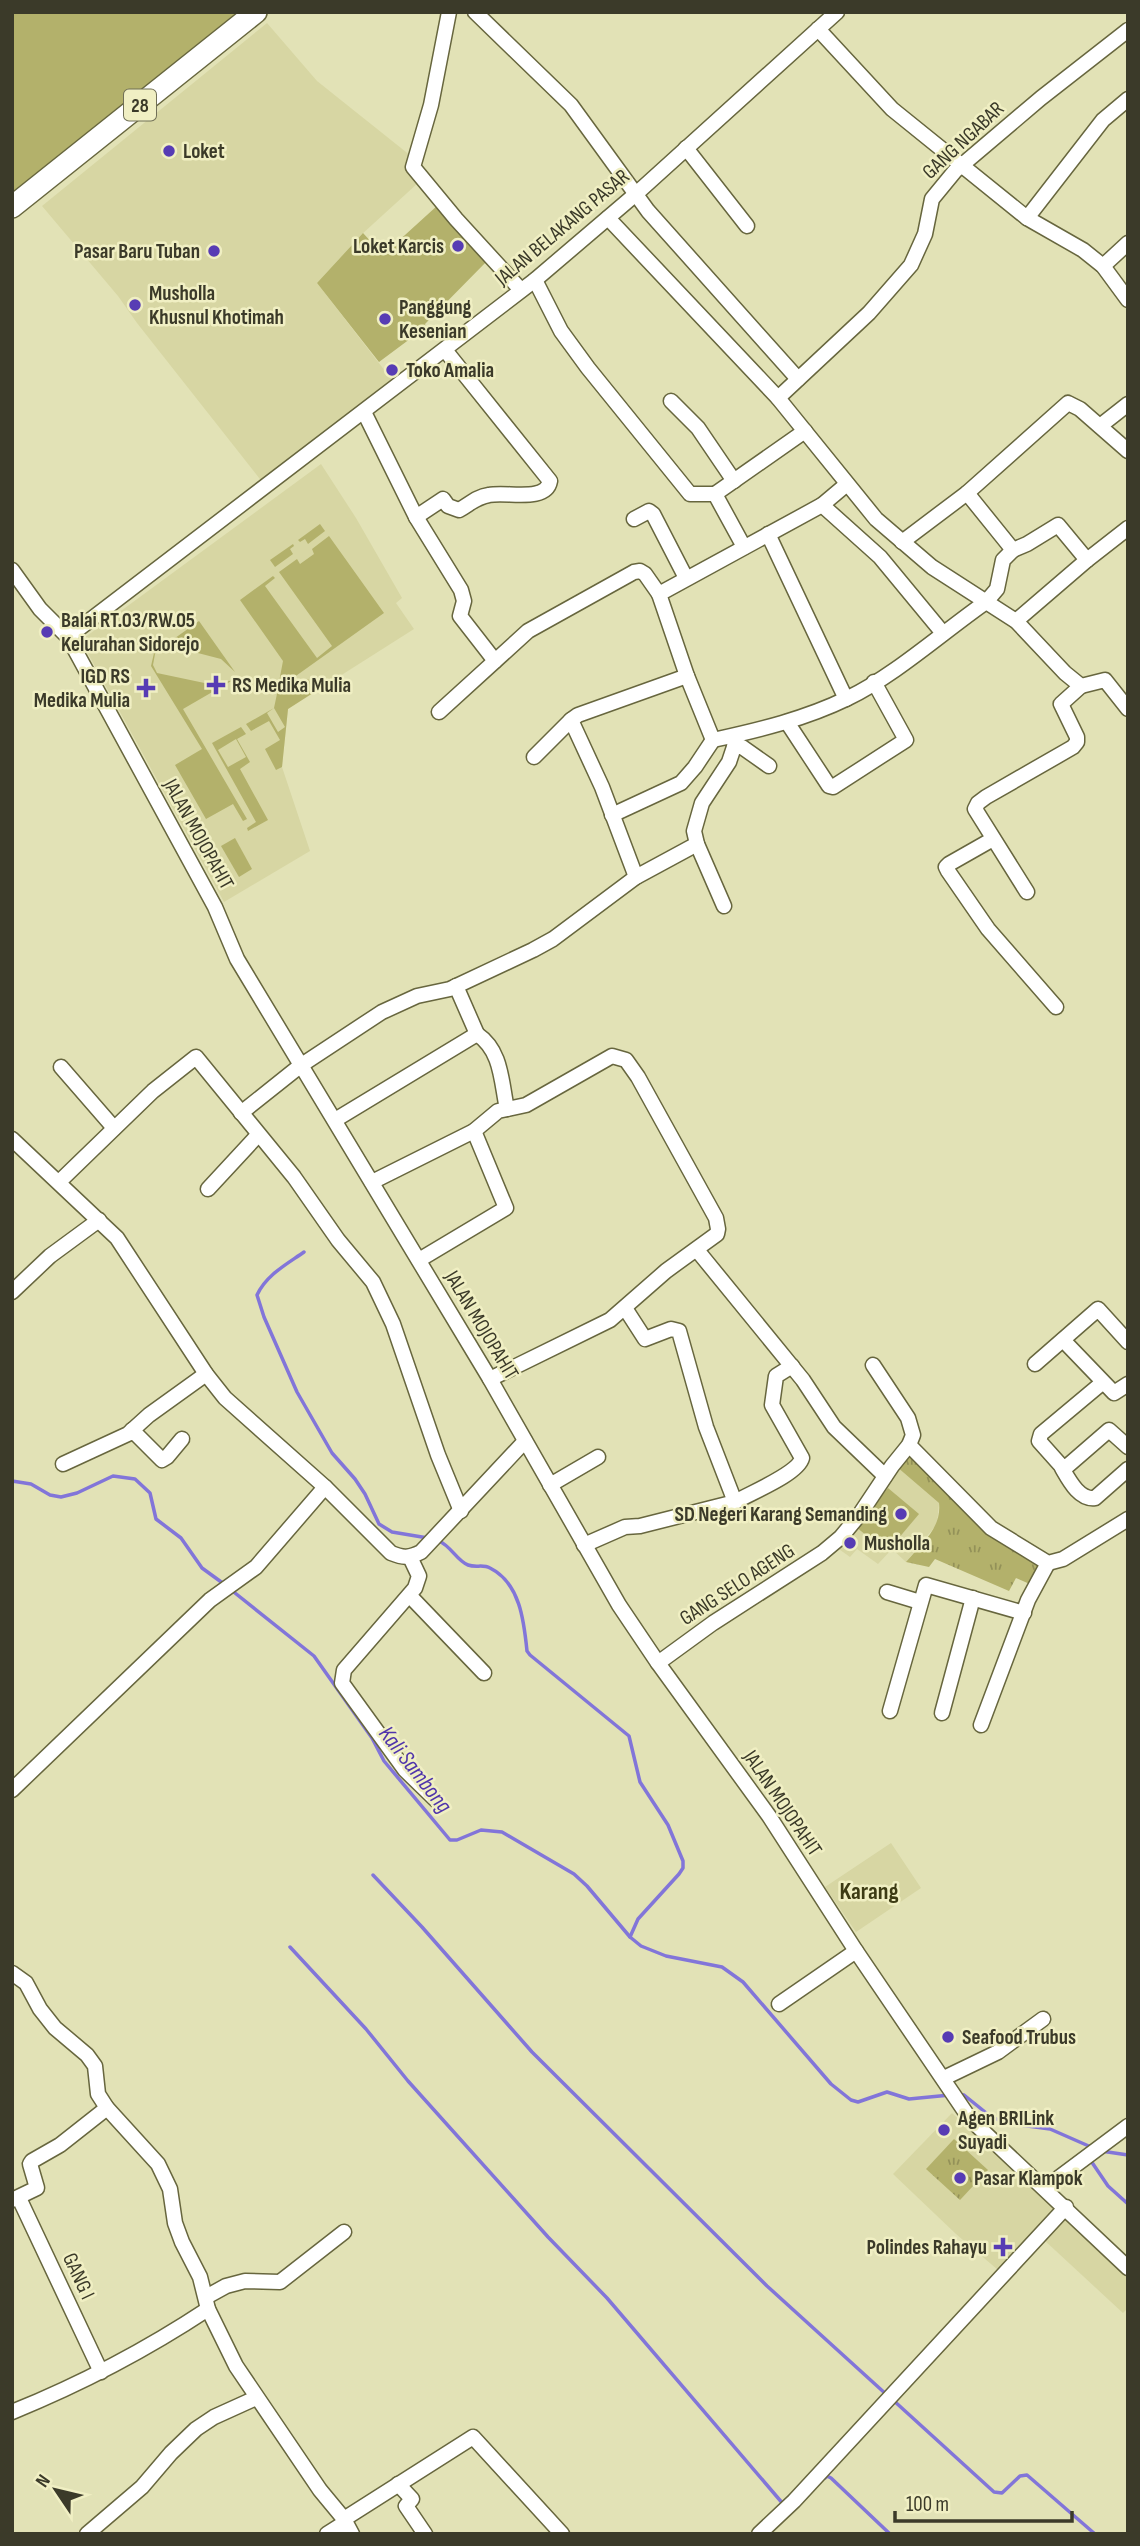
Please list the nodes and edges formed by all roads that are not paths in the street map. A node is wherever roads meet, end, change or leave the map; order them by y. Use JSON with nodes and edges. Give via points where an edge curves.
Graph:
{"nodes":[{"id":1,"x":256,"y":12,"type":"edge"},
{"id":2,"x":449,"y":12,"type":"edge"},
{"id":3,"x":475,"y":12,"type":"edge"},
{"id":4,"x":836,"y":12,"type":"edge"},
{"id":5,"x":818,"y":29,"type":"junction"},
{"id":6,"x":1128,"y":30,"type":"edge"},
{"id":7,"x":1128,"y":99,"type":"edge"},
{"id":8,"x":686,"y":148,"type":"junction"},
{"id":9,"x":961,"y":166,"type":"junction"},
{"id":10,"x":637,"y":193,"type":"junction"},
{"id":11,"x":12,"y":207,"type":"edge"},
{"id":12,"x":608,"y":218,"type":"junction"},
{"id":13,"x":1027,"y":218,"type":"junction"},
{"id":14,"x":747,"y":226,"type":"dead end"},
{"id":15,"x":1128,"y":243,"type":"edge"},
{"id":16,"x":1103,"y":266,"type":"junction"},
{"id":17,"x":535,"y":280,"type":"junction"},
{"id":18,"x":521,"y":290,"type":"junction"},
{"id":19,"x":1128,"y":300,"type":"edge"},
{"id":20,"x":445,"y":350,"type":"junction"},
{"id":21,"x":798,"y":379,"type":"junction"},
{"id":22,"x":778,"y":398,"type":"junction"},
{"id":23,"x":671,"y":401,"type":"dead end"},
{"id":24,"x":1128,"y":404,"type":"edge"},
{"id":25,"x":364,"y":412,"type":"junction"},
{"id":26,"x":1100,"y":426,"type":"junction"},
{"id":27,"x":805,"y":431,"type":"junction"},
{"id":28,"x":1128,"y":451,"type":"edge"},
{"id":29,"x":734,"y":481,"type":"junction"},
{"id":30,"x":847,"y":484,"type":"junction"},
{"id":31,"x":967,"y":493,"type":"junction"},
{"id":32,"x":715,"y":494,"type":"junction"},
{"id":33,"x":822,"y":505,"type":"junction"},
{"id":34,"x":416,"y":517,"type":"junction"},
{"id":35,"x":634,"y":519,"type":"dead end"},
{"id":36,"x":1128,"y":528,"type":"edge"},
{"id":37,"x":768,"y":534,"type":"junction"},
{"id":38,"x":902,"y":542,"type":"junction"},
{"id":39,"x":744,"y":547,"type":"junction"},
{"id":40,"x":1013,"y":550,"type":"junction"},
{"id":41,"x":1087,"y":560,"type":"junction"},
{"id":42,"x":12,"y":570,"type":"edge"},
{"id":43,"x":687,"y":578,"type":"junction"},
{"id":44,"x":659,"y":594,"type":"junction"},
{"id":45,"x":986,"y":602,"type":"junction"},
{"id":46,"x":1016,"y":621,"type":"junction"},
{"id":47,"x":942,"y":632,"type":"junction"},
{"id":48,"x":68,"y":637,"type":"junction"},
{"id":49,"x":495,"y":661,"type":"junction"},
{"id":50,"x":687,"y":676,"type":"junction"},
{"id":51,"x":874,"y":682,"type":"junction"},
{"id":52,"x":1081,"y":686,"type":"junction"},
{"id":53,"x":846,"y":699,"type":"junction"},
{"id":54,"x":1128,"y":709,"type":"edge"},
{"id":55,"x":439,"y":712,"type":"dead end"},
{"id":56,"x":571,"y":720,"type":"junction"},
{"id":57,"x":787,"y":722,"type":"junction"},
{"id":58,"x":713,"y":740,"type":"junction"},
{"id":59,"x":736,"y":741,"type":"junction"},
{"id":60,"x":534,"y":757,"type":"dead end"},
{"id":61,"x":769,"y":766,"type":"dead end"},
{"id":62,"x":612,"y":815,"type":"junction"},
{"id":63,"x":993,"y":839,"type":"junction"},
{"id":64,"x":696,"y":844,"type":"junction"},
{"id":65,"x":636,"y":877,"type":"junction"},
{"id":66,"x":1027,"y":892,"type":"dead end"},
{"id":67,"x":724,"y":906,"type":"dead end"},
{"id":68,"x":456,"y":986,"type":"junction"},
{"id":69,"x":1056,"y":1007,"type":"dead end"},
{"id":70,"x":477,"y":1034,"type":"junction"},
{"id":71,"x":300,"y":1066,"type":"junction"},
{"id":72,"x":61,"y":1067,"type":"dead end"},
{"id":73,"x":507,"y":1109,"type":"junction"},
{"id":74,"x":241,"y":1113,"type":"junction"},
{"id":75,"x":335,"y":1120,"type":"junction"},
{"id":76,"x":114,"y":1128,"type":"junction"},
{"id":77,"x":474,"y":1131,"type":"junction"},
{"id":78,"x":258,"y":1135,"type":"junction"},
{"id":79,"x":12,"y":1139,"type":"edge"},
{"id":80,"x":59,"y":1182,"type":"junction"},
{"id":81,"x":372,"y":1182,"type":"junction"},
{"id":82,"x":208,"y":1189,"type":"dead end"},
{"id":83,"x":99,"y":1220,"type":"junction"},
{"id":84,"x":696,"y":1250,"type":"junction"},
{"id":85,"x":419,"y":1260,"type":"junction"},
{"id":86,"x":12,"y":1292,"type":"edge"},
{"id":87,"x":625,"y":1308,"type":"junction"},
{"id":88,"x":1063,"y":1340,"type":"junction"},
{"id":89,"x":1128,"y":1342,"type":"edge"},
{"id":90,"x":1035,"y":1364,"type":"dead end"},
{"id":91,"x":873,"y":1365,"type":"dead end"},
{"id":92,"x":792,"y":1366,"type":"junction"},
{"id":93,"x":206,"y":1374,"type":"junction"},
{"id":94,"x":490,"y":1379,"type":"junction"},
{"id":95,"x":1102,"y":1383,"type":"junction"},
{"id":96,"x":1128,"y":1384,"type":"edge"},
{"id":97,"x":132,"y":1430,"type":"junction"},
{"id":98,"x":182,"y":1439,"type":"dead end"},
{"id":99,"x":526,"y":1441,"type":"junction"},
{"id":100,"x":909,"y":1445,"type":"junction"},
{"id":101,"x":1128,"y":1447,"type":"edge"},
{"id":102,"x":598,"y":1457,"type":"dead end"},
{"id":103,"x":63,"y":1464,"type":"dead end"},
{"id":104,"x":1062,"y":1468,"type":"junction"},
{"id":105,"x":1128,"y":1469,"type":"edge"},
{"id":106,"x":885,"y":1476,"type":"junction"},
{"id":107,"x":550,"y":1485,"type":"junction"},
{"id":108,"x":326,"y":1487,"type":"junction"},
{"id":109,"x":735,"y":1502,"type":"junction"},
{"id":110,"x":461,"y":1511,"type":"junction"},
{"id":111,"x":1128,"y":1519,"type":"edge"},
{"id":112,"x":584,"y":1545,"type":"junction"},
{"id":113,"x":415,"y":1555,"type":"junction"},
{"id":114,"x":1048,"y":1563,"type":"junction"},
{"id":115,"x":887,"y":1592,"type":"dead end"},
{"id":116,"x":410,"y":1596,"type":"junction"},
{"id":117,"x":973,"y":1598,"type":"junction"},
{"id":118,"x":920,"y":1602,"type":"junction"},
{"id":119,"x":1024,"y":1613,"type":"junction"},
{"id":120,"x":658,"y":1663,"type":"junction"},
{"id":121,"x":484,"y":1673,"type":"dead end"},
{"id":122,"x":890,"y":1711,"type":"dead end"},
{"id":123,"x":942,"y":1713,"type":"dead end"},
{"id":124,"x":981,"y":1725,"type":"dead end"},
{"id":125,"x":12,"y":1790,"type":"edge"},
{"id":126,"x":437,"y":1801,"type":"dead end"},
{"id":127,"x":856,"y":1951,"type":"junction"},
{"id":128,"x":12,"y":1973,"type":"edge"},
{"id":129,"x":779,"y":2004,"type":"dead end"},
{"id":130,"x":1043,"y":2019,"type":"dead end"},
{"id":131,"x":946,"y":2080,"type":"junction"},
{"id":132,"x":107,"y":2108,"type":"junction"},
{"id":133,"x":1128,"y":2126,"type":"edge"},
{"id":134,"x":1045,"y":2188,"type":"junction"},
{"id":135,"x":15,"y":2199,"type":"edge"},
{"id":136,"x":1066,"y":2207,"type":"junction"},
{"id":137,"x":344,"y":2232,"type":"dead end"},
{"id":138,"x":1128,"y":2268,"type":"edge"},
{"id":139,"x":207,"y":2303,"type":"junction"},
{"id":140,"x":100,"y":2372,"type":"junction"},
{"id":141,"x":256,"y":2398,"type":"junction"},
{"id":142,"x":12,"y":2412,"type":"edge"},
{"id":143,"x":398,"y":2484,"type":"junction"},
{"id":144,"x":347,"y":2525,"type":"edge"},
{"id":145,"x":87,"y":2534,"type":"edge"},
{"id":146,"x":327,"y":2534,"type":"edge"},
{"id":147,"x":425,"y":2534,"type":"edge"},
{"id":148,"x":562,"y":2534,"type":"edge"},
{"id":149,"x":759,"y":2534,"type":"edge"}],
"edges":[{"from":1,"to":11,"type":"highway","number":"28"},
{"from":2,"to":18,"type":"street","via":[[431,106],[413,167]]},
{"from":3,"to":10,"type":"street","via":[[571,105]]},
{"from":4,"to":5,"type":"street","name":"JALAN BELAKANG PASAR"},
{"from":5,"to":8,"type":"street","name":"JALAN BELAKANG PASAR"},
{"from":5,"to":9,"type":"street","via":[[892,108]]},
{"from":6,"to":9,"type":"street","name":"GANG NGABAR"},
{"from":7,"to":13,"type":"street","via":[[1097,128]]},
{"from":8,"to":10,"type":"street","name":"JALAN BELAKANG PASAR"},
{"from":8,"to":14,"type":"street"},
{"from":9,"to":13,"type":"street"},
{"from":9,"to":21,"type":"street","name":"GANG NGABAR","via":[[932,199],[925,234],[911,265],[869,313]]},
{"from":10,"to":12,"type":"street","name":"JALAN BELAKANG PASAR"},
{"from":10,"to":21,"type":"street"},
{"from":12,"to":17,"type":"street","name":"JALAN BELAKANG PASAR"},
{"from":12,"to":22,"type":"street"},
{"from":13,"to":16,"type":"street"},
{"from":15,"to":16,"type":"street"},
{"from":16,"to":19,"type":"street"},
{"from":17,"to":18,"type":"street","name":"JALAN BELAKANG PASAR"},
{"from":17,"to":32,"type":"street","via":[[561,331],[690,494]]},
{"from":18,"to":20,"type":"street","name":"JALAN BELAKANG PASAR"},
{"from":20,"to":25,"type":"street","name":"JALAN BELAKANG PASAR"},
{"from":20,"to":34,"type":"street","via":[[550,486],[534,494],[475,498],[459,510],[443,499]]},
{"from":21,"to":22,"type":"street","name":"GANG NGABAR"},
{"from":22,"to":27,"type":"street"},
{"from":23,"to":29,"type":"street","via":[[698,428]]},
{"from":24,"to":26,"type":"street"},
{"from":25,"to":34,"type":"street"},
{"from":25,"to":48,"type":"street","name":"JALAN BELAKANG PASAR"},
{"from":26,"to":28,"type":"street"},
{"from":26,"to":31,"type":"street","via":[[1074,405],[1065,405]]},
{"from":27,"to":29,"type":"street"},
{"from":27,"to":30,"type":"street"},
{"from":29,"to":32,"type":"street"},
{"from":30,"to":33,"type":"street"},
{"from":30,"to":38,"type":"street"},
{"from":31,"to":38,"type":"street"},
{"from":31,"to":40,"type":"street"},
{"from":32,"to":39,"type":"street"},
{"from":33,"to":37,"type":"street"},
{"from":33,"to":47,"type":"street","via":[[880,557]]},
{"from":34,"to":49,"type":"street","via":[[461,590],[460,616]]},
{"from":35,"to":43,"type":"street","via":[[653,513]]},
{"from":36,"to":41,"type":"street"},
{"from":37,"to":39,"type":"street"},
{"from":37,"to":53,"type":"street"},
{"from":38,"to":45,"type":"street"},
{"from":39,"to":43,"type":"street"},
{"from":40,"to":41,"type":"street","via":[[1058,525]]},
{"from":40,"to":45,"type":"street","via":[[1003,560],[997,589]]},
{"from":41,"to":46,"type":"street"},
{"from":42,"to":48,"type":"street","name":"JALAN MOJOPAHIT","via":[[40,609]]},
{"from":43,"to":44,"type":"street"},
{"from":44,"to":49,"type":"street","via":[[645,575],[634,572],[538,624]]},
{"from":44,"to":50,"type":"street"},
{"from":45,"to":46,"type":"street"},
{"from":45,"to":47,"type":"street"},
{"from":46,"to":52,"type":"street"},
{"from":47,"to":51,"type":"street"},
{"from":48,"to":71,"type":"street","name":"JALAN MOJOPAHIT","via":[[215,907],[237,959]]},
{"from":49,"to":55,"type":"street"},
{"from":50,"to":56,"type":"street"},
{"from":50,"to":58,"type":"street"},
{"from":51,"to":53,"type":"street"},
{"from":51,"to":57,"type":"street","via":[[906,740],[833,787]]},
{"from":52,"to":54,"type":"street","via":[[1105,680]]},
{"from":52,"to":63,"type":"street","via":[[1061,705],[1077,737],[1073,747],[978,803],[977,815]]},
{"from":53,"to":57,"type":"street"},
{"from":56,"to":60,"type":"street"},
{"from":56,"to":62,"type":"street"},
{"from":57,"to":59,"type":"street"},
{"from":58,"to":59,"type":"street"},
{"from":58,"to":62,"type":"street","via":[[681,783]]},
{"from":59,"to":61,"type":"street"},
{"from":59,"to":64,"type":"street","via":[[729,762],[702,803],[694,831]]},
{"from":62,"to":65,"type":"street"},
{"from":63,"to":66,"type":"street"},
{"from":63,"to":69,"type":"street","via":[[949,864],[947,871],[988,929]]},
{"from":64,"to":65,"type":"street"},
{"from":64,"to":67,"type":"street"},
{"from":65,"to":68,"type":"street","via":[[553,939]]},
{"from":68,"to":70,"type":"street"},
{"from":68,"to":71,"type":"street","via":[[382,1012]]},
{"from":70,"to":73,"type":"street","via":[[494,1051]]},
{"from":70,"to":75,"type":"street"},
{"from":71,"to":74,"type":"street"},
{"from":71,"to":75,"type":"street","name":"JALAN MOJOPAHIT"},
{"from":72,"to":76,"type":"street"},
{"from":73,"to":77,"type":"street"},
{"from":73,"to":84,"type":"street","via":[[526,1105],[612,1056],[626,1060],[716,1218],[717,1234]]},
{"from":74,"to":76,"type":"street","via":[[196,1057]]},
{"from":74,"to":78,"type":"street"},
{"from":75,"to":81,"type":"street","name":"JALAN MOJOPAHIT"},
{"from":76,"to":80,"type":"street"},
{"from":77,"to":81,"type":"street"},
{"from":77,"to":85,"type":"street","via":[[506,1208]]},
{"from":78,"to":82,"type":"street"},
{"from":78,"to":110,"type":"street","via":[[366,1272],[384,1303]]},
{"from":79,"to":80,"type":"street"},
{"from":80,"to":83,"type":"street"},
{"from":81,"to":85,"type":"street","name":"JALAN MOJOPAHIT"},
{"from":83,"to":86,"type":"street","via":[[50,1256]]},
{"from":83,"to":93,"type":"street","via":[[127,1253]]},
{"from":84,"to":87,"type":"street"},
{"from":84,"to":92,"type":"street"},
{"from":85,"to":94,"type":"street","name":"JALAN MOJOPAHIT"},
{"from":87,"to":94,"type":"street","via":[[610,1320]]},
{"from":87,"to":109,"type":"street","via":[[645,1339],[671,1329],[679,1331],[706,1427]]},
{"from":88,"to":89,"type":"street","via":[[1098,1309]]},
{"from":88,"to":90,"type":"street"},
{"from":88,"to":95,"type":"street"},
{"from":91,"to":100,"type":"street","via":[[912,1426]]},
{"from":92,"to":106,"type":"street","via":[[834,1427]]},
{"from":92,"to":109,"type":"street","via":[[776,1376],[772,1405],[801,1463]]},
{"from":93,"to":97,"type":"street"},
{"from":93,"to":108,"type":"street","via":[[225,1398]]},
{"from":94,"to":99,"type":"street","name":"JALAN MOJOPAHIT"},
{"from":95,"to":96,"type":"street","via":[[1114,1394]]},
{"from":95,"to":104,"type":"street","via":[[1039,1436]]},
{"from":97,"to":98,"type":"street","via":[[162,1460]]},
{"from":97,"to":103,"type":"street"},
{"from":99,"to":107,"type":"street","name":"JALAN MOJOPAHIT"},
{"from":99,"to":110,"type":"street"},
{"from":100,"to":106,"type":"street","name":"GANG SELO AGENG"},
{"from":100,"to":114,"type":"street","via":[[990,1528]]},
{"from":101,"to":104,"type":"street","via":[[1109,1430],[1068,1468]]},
{"from":102,"to":107,"type":"street"},
{"from":104,"to":105,"type":"street","via":[[1089,1499]]},
{"from":106,"to":120,"type":"street","name":"GANG SELO AGENG","via":[[834,1543]]},
{"from":107,"to":112,"type":"street","name":"JALAN MOJOPAHIT"},
{"from":108,"to":113,"type":"street","via":[[391,1553]]},
{"from":108,"to":125,"type":"street","via":[[256,1567],[218,1593]]},
{"from":109,"to":112,"type":"street","via":[[625,1527]]},
{"from":110,"to":113,"type":"street"},
{"from":111,"to":114,"type":"street","via":[[1056,1563]]},
{"from":112,"to":120,"type":"street","name":"JALAN MOJOPAHIT"},
{"from":113,"to":116,"type":"street","via":[[419,1576]]},
{"from":114,"to":119,"type":"street"},
{"from":115,"to":118,"type":"street"},
{"from":116,"to":121,"type":"street"},
{"from":116,"to":126,"type":"street","via":[[344,1670],[342,1683],[405,1770]]},
{"from":117,"to":118,"type":"street","via":[[929,1585]]},
{"from":117,"to":119,"type":"street"},
{"from":117,"to":123,"type":"street"},
{"from":118,"to":122,"type":"street"},
{"from":119,"to":124,"type":"street"},
{"from":120,"to":127,"type":"street","name":"JALAN MOJOPAHIT","via":[[769,1816]]},
{"from":127,"to":129,"type":"street"},
{"from":127,"to":131,"type":"street","name":"JALAN MOJOPAHIT"},
{"from":128,"to":132,"type":"street","via":[[26,1983],[55,2028],[95,2066],[98,2094]]},
{"from":130,"to":131,"type":"street","via":[[998,2052]]},
{"from":131,"to":134,"type":"street","name":"JALAN MOJOPAHIT","via":[[974,2123]]},
{"from":132,"to":135,"type":"street","via":[[32,2161],[37,2188]]},
{"from":132,"to":139,"type":"street","via":[[158,2164],[170,2189],[175,2223]]},
{"from":133,"to":134,"type":"street"},
{"from":134,"to":136,"type":"street"},
{"from":135,"to":140,"type":"street","name":"GANG I"},
{"from":136,"to":138,"type":"street"},
{"from":136,"to":149,"type":"street"},
{"from":137,"to":139,"type":"street","via":[[280,2282],[245,2281],[226,2286]]},
{"from":139,"to":140,"type":"street","via":[[131,2357]]},
{"from":139,"to":141,"type":"street"},
{"from":140,"to":142,"type":"street"},
{"from":141,"to":144,"type":"street"},
{"from":141,"to":145,"type":"street","via":[[196,2429],[142,2487]]},
{"from":143,"to":144,"type":"street"},
{"from":143,"to":147,"type":"street","via":[[412,2499],[406,2506]]},
{"from":143,"to":148,"type":"street","via":[[474,2437]]},
{"from":144,"to":146,"type":"street"}]}
